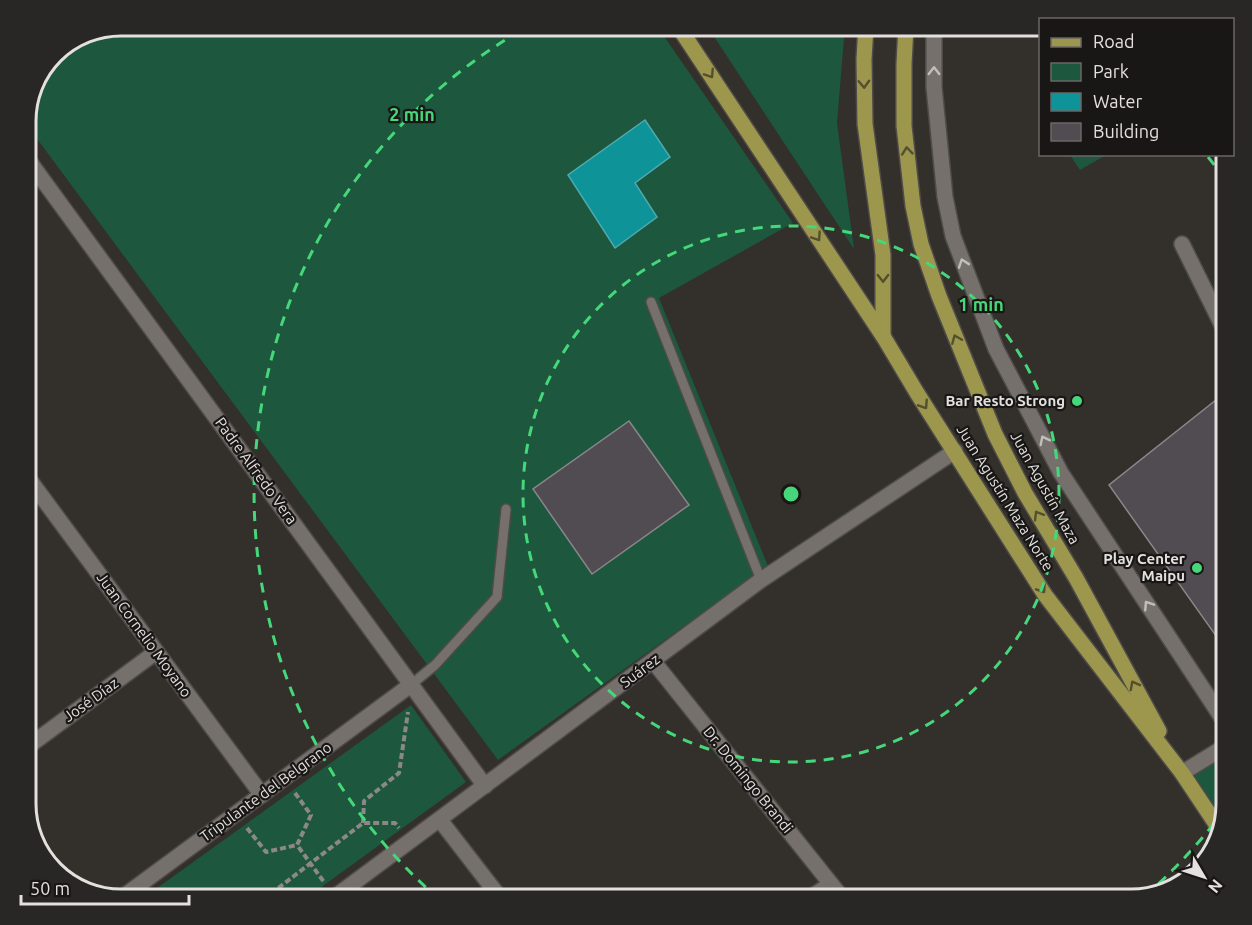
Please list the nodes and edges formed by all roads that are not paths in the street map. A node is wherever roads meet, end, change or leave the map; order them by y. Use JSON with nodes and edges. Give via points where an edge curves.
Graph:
{"nodes":[{"id":1,"x":685,"y":36,"type":"edge"},
{"id":2,"x":865,"y":36,"type":"edge"},
{"id":3,"x":906,"y":36,"type":"edge"},
{"id":4,"x":934,"y":36,"type":"edge"},
{"id":5,"x":36,"y":171,"type":"edge"},
{"id":6,"x":1182,"y":244,"type":"dead end"},
{"id":7,"x":651,"y":302,"type":"dead end"},
{"id":8,"x":1216,"y":311,"type":"edge"},
{"id":9,"x":884,"y":336,"type":"junction"},
{"id":10,"x":954,"y":451,"type":"junction"},
{"id":11,"x":36,"y":489,"type":"edge"},
{"id":12,"x":506,"y":509,"type":"dead end"},
{"id":13,"x":761,"y":580,"type":"junction"},
{"id":14,"x":156,"y":652,"type":"junction"},
{"id":15,"x":653,"y":661,"type":"junction"},
{"id":16,"x":412,"y":684,"type":"junction"},
{"id":17,"x":1216,"y":707,"type":"edge"},
{"id":18,"x":36,"y":741,"type":"edge"},
{"id":19,"x":1216,"y":753,"type":"edge"},
{"id":20,"x":1182,"y":773,"type":"junction"},
{"id":21,"x":485,"y":786,"type":"junction"},
{"id":22,"x":261,"y":795,"type":"junction"},
{"id":23,"x":440,"y":820,"type":"junction"},
{"id":24,"x":1214,"y":821,"type":"edge"},
{"id":25,"x":831,"y":884,"type":"junction"},
{"id":26,"x":134,"y":889,"type":"edge"},
{"id":27,"x":346,"y":889,"type":"edge"},
{"id":28,"x":493,"y":889,"type":"edge"},
{"id":29,"x":824,"y":889,"type":"edge"},
{"id":30,"x":835,"y":889,"type":"edge"}],
"edges":[{"from":1,"to":9,"type":"main road","name":"Juan Agustín Maza Norte","one_way":true},
{"from":2,"to":9,"type":"main road","one_way":true,"via":[[865,124],[883,255]]},
{"from":20,"to":3,"type":"main road","name":"Juan Agustín Maza","one_way":true,"via":[[1025,493],[995,434],[939,296],[913,206],[904,126]]},
{"from":17,"to":4,"type":"street","one_way":true,"via":[[1061,473],[996,349],[953,236],[945,197],[934,87]]},
{"from":5,"to":16,"type":"street","name":"Padre Alfredo Vera"},
{"from":6,"to":8,"type":"street"},
{"from":7,"to":13,"type":"lane"},
{"from":9,"to":10,"type":"main road","name":"Juan Agustín Maza Norte","one_way":true},
{"from":10,"to":13,"type":"street","name":"Suárez"},
{"from":10,"to":20,"type":"main road","name":"Juan Agustín Maza Norte","one_way":true,"via":[[1045,595]]},
{"from":11,"to":14,"type":"street","name":"Juan Cornelio Moyano"},
{"from":12,"to":16,"type":"lane","via":[[496,597],[435,665]]},
{"from":13,"to":15,"type":"street","name":"Suárez"},
{"from":14,"to":18,"type":"street","name":"José Díaz"},
{"from":14,"to":22,"type":"street","name":"Juan Cornelio Moyano"},
{"from":15,"to":21,"type":"street","name":"Suárez"},
{"from":15,"to":25,"type":"street","name":"Dr. Domingo Brandi"},
{"from":16,"to":21,"type":"street","name":"Padre Alfredo Vera"},
{"from":16,"to":22,"type":"street","name":"Tripulante del Belgrano"},
{"from":19,"to":20,"type":"street"},
{"from":20,"to":24,"type":"main road","name":"Juan Agustín Maza Norte"},
{"from":21,"to":23,"type":"street","name":"Suárez"},
{"from":22,"to":26,"type":"street","name":"Tripulante del Belgrano"},
{"from":23,"to":27,"type":"street","name":"Suárez"},
{"from":23,"to":28,"type":"street"},
{"from":25,"to":29,"type":"street"},
{"from":25,"to":30,"type":"street","name":"Dr. Domingo Brandi"}]}
